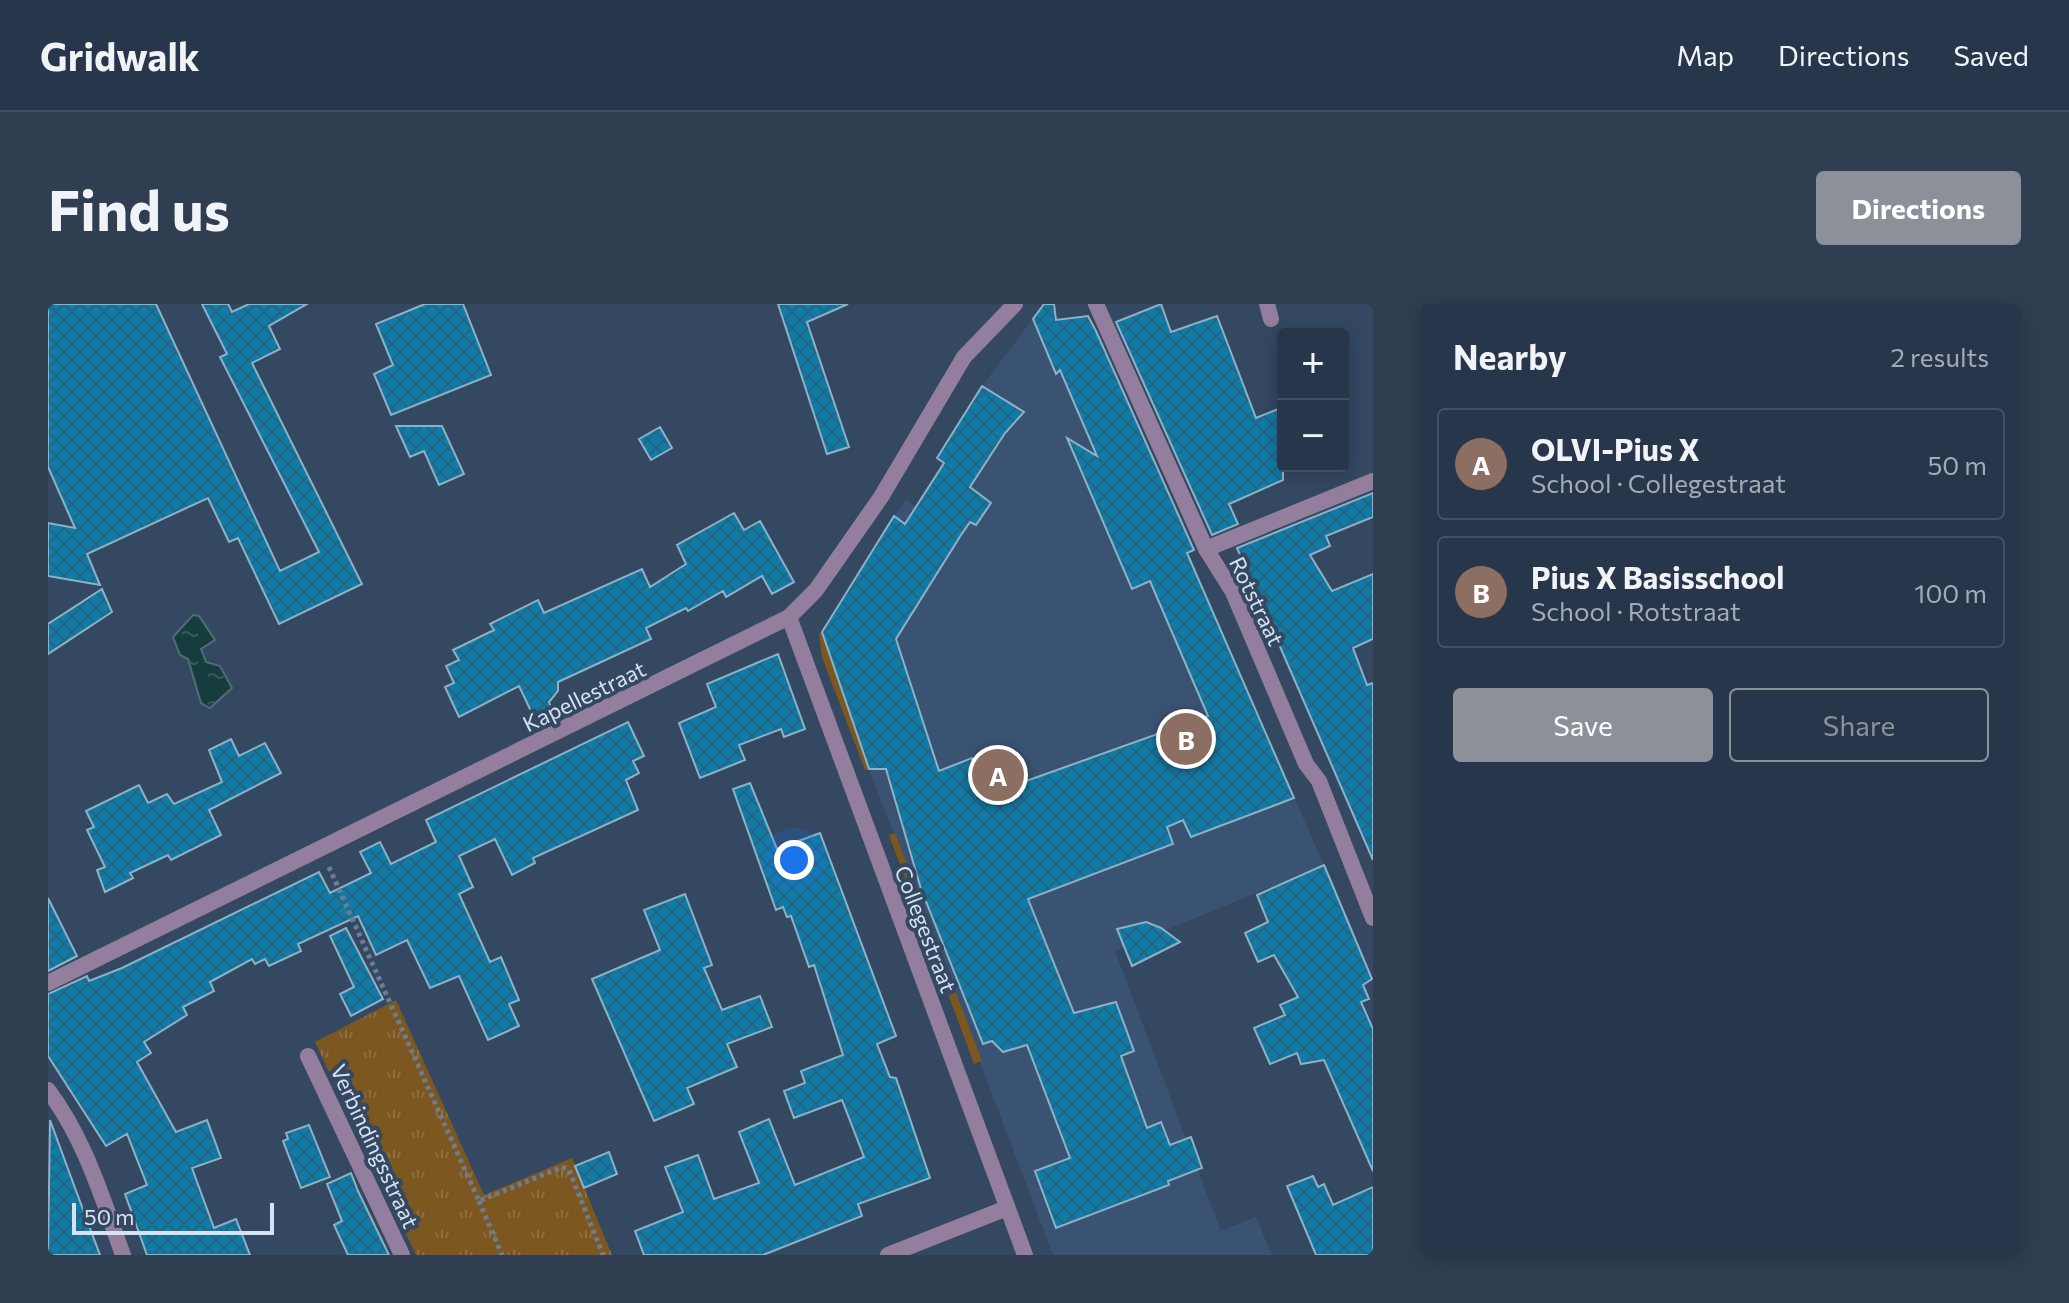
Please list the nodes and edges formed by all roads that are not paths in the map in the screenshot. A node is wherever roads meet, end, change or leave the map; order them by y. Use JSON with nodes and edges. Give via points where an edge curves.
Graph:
{"nodes":[{"id":1,"x":1015,"y":304,"type":"edge"},
{"id":2,"x":1096,"y":304,"type":"edge"},
{"id":3,"x":1373,"y":481,"type":"edge"},
{"id":4,"x":1206,"y":549,"type":"junction"},
{"id":5,"x":789,"y":617,"type":"junction"},
{"id":6,"x":1373,"y":918,"type":"edge"},
{"id":7,"x":48,"y":983,"type":"edge"},
{"id":8,"x":308,"y":1056,"type":"dead end"},
{"id":9,"x":48,"y":1090,"type":"edge"},
{"id":10,"x":1007,"y":1208,"type":"junction"},
{"id":11,"x":123,"y":1255,"type":"edge"},
{"id":12,"x":402,"y":1255,"type":"edge"},
{"id":13,"x":888,"y":1255,"type":"edge"},
{"id":14,"x":1025,"y":1255,"type":"edge"}],
"edges":[{"from":1,"to":5,"type":"street","name":"Kapellestraat","via":[[964,357],[881,497],[816,590]]},
{"from":2,"to":4,"type":"street","name":"Rotstraat"},
{"from":3,"to":4,"type":"street"},
{"from":4,"to":6,"type":"street","name":"Rotstraat","via":[[1233,592],[1306,764],[1326,794]]},
{"from":5,"to":7,"type":"street","name":"Kapellestraat"},
{"from":5,"to":10,"type":"street","name":"Collegestraat"},
{"from":8,"to":12,"type":"street","name":"Verbindingsstraat"},
{"from":9,"to":11,"type":"street","via":[[83,1147]]},
{"from":10,"to":13,"type":"street"},
{"from":10,"to":14,"type":"street","name":"Collegestraat"}]}
